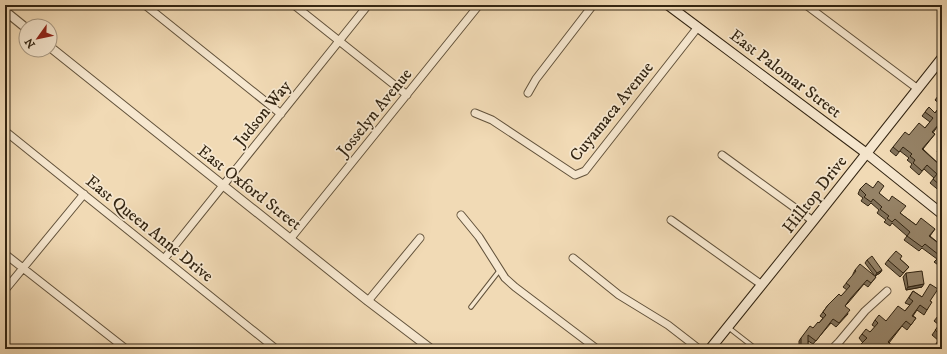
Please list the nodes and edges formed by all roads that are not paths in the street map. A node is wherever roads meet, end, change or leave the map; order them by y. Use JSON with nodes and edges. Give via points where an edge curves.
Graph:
{"nodes":[{"id":1,"x":144,"y":5,"type":"edge"},
{"id":2,"x":294,"y":5,"type":"edge"},
{"id":3,"x":368,"y":5,"type":"edge"},
{"id":4,"x":479,"y":5,"type":"edge"},
{"id":5,"x":593,"y":5,"type":"edge"},
{"id":6,"x":668,"y":5,"type":"edge"},
{"id":7,"x":806,"y":5,"type":"edge"},
{"id":8,"x":5,"y":11,"type":"edge"},
{"id":9,"x":18,"y":22,"type":"edge"},
{"id":10,"x":698,"y":27,"type":"junction"},
{"id":11,"x":339,"y":41,"type":"junction"},
{"id":12,"x":58,"y":53,"type":"edge"},
{"id":13,"x":942,"y":58,"type":"edge"},
{"id":14,"x":918,"y":89,"type":"junction"},
{"id":15,"x":528,"y":93,"type":"dead end"},
{"id":16,"x":407,"y":95,"type":"junction"},
{"id":17,"x":475,"y":113,"type":"dead end"},
{"id":18,"x":281,"y":114,"type":"junction"},
{"id":19,"x":5,"y":131,"type":"edge"},
{"id":20,"x":866,"y":153,"type":"junction"},
{"id":21,"x":722,"y":155,"type":"dead end"},
{"id":22,"x":224,"y":185,"type":"junction"},
{"id":23,"x":84,"y":194,"type":"junction"},
{"id":24,"x":942,"y":214,"type":"edge"},
{"id":25,"x":461,"y":215,"type":"dead end"},
{"id":26,"x":671,"y":220,"type":"dead end"},
{"id":27,"x":814,"y":221,"type":"junction"},
{"id":28,"x":291,"y":238,"type":"junction"},
{"id":29,"x":420,"y":238,"type":"dead end"},
{"id":30,"x":5,"y":254,"type":"edge"},
{"id":31,"x":574,"y":258,"type":"dead end"},
{"id":32,"x":164,"y":259,"type":"junction"},
{"id":33,"x":23,"y":269,"type":"junction"},
{"id":34,"x":500,"y":270,"type":"junction"},
{"id":35,"x":762,"y":285,"type":"junction"},
{"id":36,"x":5,"y":290,"type":"edge"},
{"id":37,"x":886,"y":291,"type":"dead end"},
{"id":38,"x":368,"y":301,"type":"junction"},
{"id":39,"x":471,"y":308,"type":"dead end"},
{"id":40,"x":728,"y":327,"type":"junction"},
{"id":41,"x":126,"y":349,"type":"edge"},
{"id":42,"x":276,"y":349,"type":"edge"},
{"id":43,"x":431,"y":349,"type":"edge"},
{"id":44,"x":597,"y":349,"type":"edge"},
{"id":45,"x":698,"y":349,"type":"edge"},
{"id":46,"x":710,"y":349,"type":"edge"},
{"id":47,"x":756,"y":349,"type":"edge"},
{"id":48,"x":838,"y":349,"type":"edge"}],
"edges":[{"from":1,"to":18,"type":"street"},
{"from":2,"to":11,"type":"street"},
{"from":3,"to":11,"type":"street","name":"Judson Way"},
{"from":4,"to":16,"type":"street","name":"Josselyn Avenue"},
{"from":5,"to":15,"type":"street"},
{"from":6,"to":10,"type":"main road","name":"East Palomar Street"},
{"from":7,"to":14,"type":"street"},
{"from":8,"to":9,"type":"street"},
{"from":10,"to":17,"type":"street","name":"Cuyamaca Avenue","via":[[585,171],[580,174],[574,175],[492,120]]},
{"from":10,"to":20,"type":"main road","name":"East Palomar Street"},
{"from":11,"to":16,"type":"street"},
{"from":11,"to":18,"type":"street","name":"Judson Way"},
{"from":12,"to":22,"type":"street","name":"East Oxford Street"},
{"from":13,"to":14,"type":"main road","name":"Hilltop Drive"},
{"from":14,"to":20,"type":"main road","name":"Hilltop Drive"},
{"from":16,"to":28,"type":"street","name":"Josselyn Avenue"},
{"from":18,"to":22,"type":"street","name":"Judson Way"},
{"from":19,"to":23,"type":"street","name":"East Queen Anne Drive"},
{"from":20,"to":24,"type":"main road","name":"East Palomar Street"},
{"from":20,"to":27,"type":"main road","name":"Hilltop Drive"},
{"from":21,"to":27,"type":"street"},
{"from":22,"to":28,"type":"street","name":"East Oxford Street"},
{"from":22,"to":32,"type":"street","name":"Judson Way"},
{"from":23,"to":32,"type":"street","name":"East Queen Anne Drive"},
{"from":23,"to":33,"type":"street"},
{"from":25,"to":34,"type":"street"},
{"from":26,"to":35,"type":"street"},
{"from":27,"to":35,"type":"main road","name":"Hilltop Drive"},
{"from":28,"to":38,"type":"street","name":"East Oxford Street"},
{"from":29,"to":38,"type":"street"},
{"from":30,"to":33,"type":"street"},
{"from":31,"to":45,"type":"street","via":[[619,295],[668,325]]},
{"from":32,"to":42,"type":"street","name":"East Queen Anne Drive"},
{"from":33,"to":36,"type":"street"},
{"from":33,"to":41,"type":"street"},
{"from":34,"to":39,"type":"lane"},
{"from":34,"to":44,"type":"street","via":[[515,287]]},
{"from":35,"to":40,"type":"main road","name":"Hilltop Drive"},
{"from":37,"to":48,"type":"street","via":[[835,346]]},
{"from":38,"to":43,"type":"street","name":"East Oxford Street"},
{"from":40,"to":46,"type":"main road","name":"Hilltop Drive"},
{"from":40,"to":47,"type":"lane"}]}
